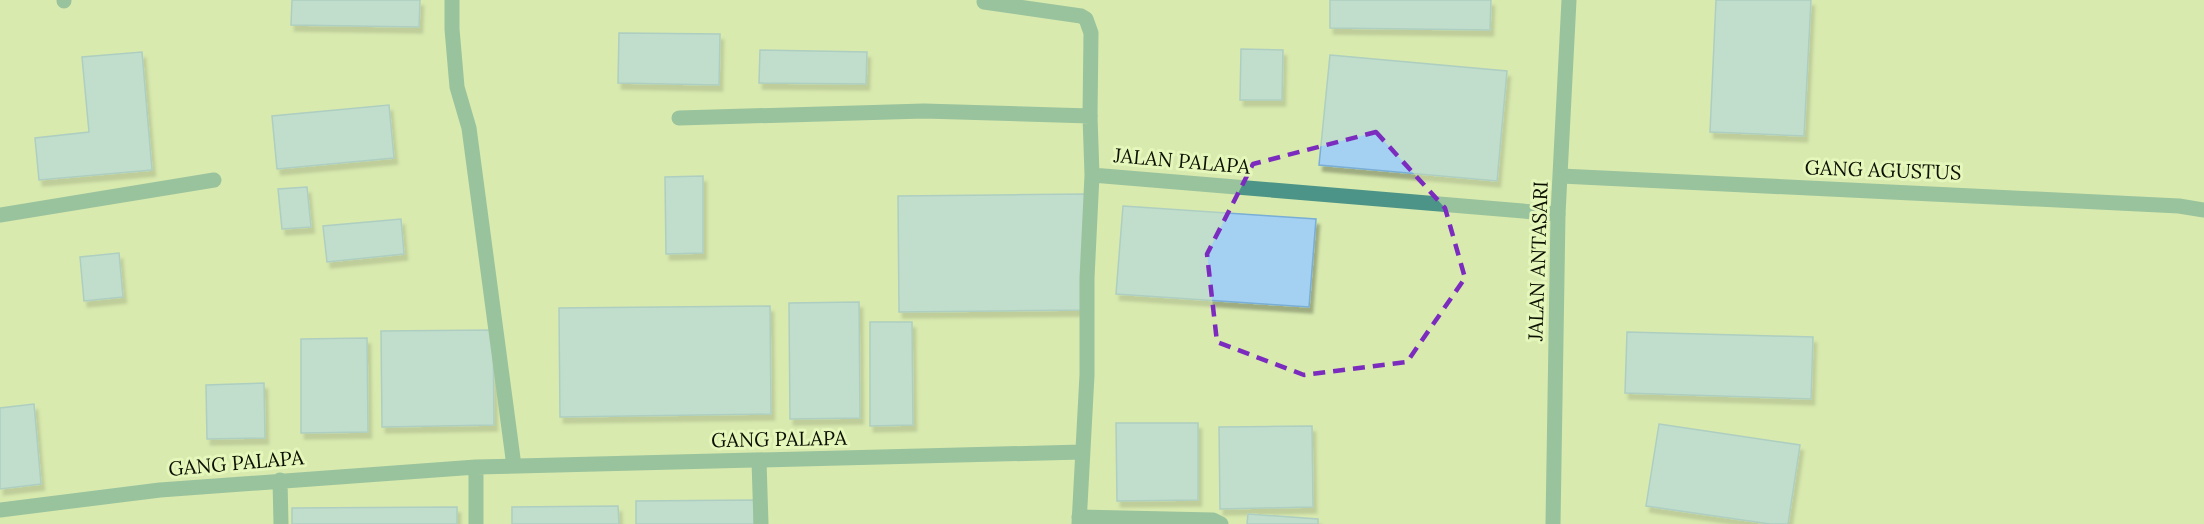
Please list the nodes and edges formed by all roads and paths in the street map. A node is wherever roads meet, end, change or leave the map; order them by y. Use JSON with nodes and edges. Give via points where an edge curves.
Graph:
{"nodes":[{"id":1,"x":452,"y":0,"type":"edge"},
{"id":2,"x":1569,"y":0,"type":"edge"},
{"id":3,"x":984,"y":2,"type":"dead end"},
{"id":4,"x":1090,"y":116,"type":"junction"},
{"id":5,"x":679,"y":118,"type":"dead end"},
{"id":6,"x":1092,"y":175,"type":"junction"},
{"id":7,"x":1561,"y":176,"type":"junction"},
{"id":8,"x":214,"y":180,"type":"dead end"},
{"id":9,"x":2204,"y":210,"type":"edge"},
{"id":10,"x":1558,"y":214,"type":"junction"},
{"id":11,"x":0,"y":215,"type":"edge"},
{"id":12,"x":1082,"y":452,"type":"junction"},
{"id":13,"x":759,"y":461,"type":"junction"},
{"id":14,"x":514,"y":466,"type":"junction"},
{"id":15,"x":476,"y":467,"type":"junction"},
{"id":16,"x":280,"y":480,"type":"junction"},
{"id":17,"x":0,"y":510,"type":"edge"},
{"id":18,"x":1079,"y":521,"type":"edge"},
{"id":19,"x":281,"y":524,"type":"edge"},
{"id":20,"x":476,"y":524,"type":"edge"},
{"id":21,"x":760,"y":524,"type":"edge"},
{"id":22,"x":1221,"y":524,"type":"edge"},
{"id":23,"x":1553,"y":524,"type":"edge"}],
"edges":[{"from":1,"to":14,"type":"street","via":[[456,79],[469,128]]},
{"from":2,"to":7,"type":"street","name":"JALAN ANTASARI"},
{"from":3,"to":4,"type":"street","name":"JALAN PALAPA","via":[[1086,19],[1091,33]]},
{"from":4,"to":5,"type":"street","via":[[924,111]]},
{"from":4,"to":6,"type":"street","name":"JALAN PALAPA"},
{"from":6,"to":10,"type":"street","name":"JALAN PALAPA"},
{"from":6,"to":12,"type":"street","via":[[1088,375]]},
{"from":7,"to":9,"type":"street","name":"GANG AGUSTUS"},
{"from":7,"to":10,"type":"street","name":"JALAN ANTASARI"},
{"from":8,"to":11,"type":"street"},
{"from":10,"to":23,"type":"street","name":"JALAN ANTASARI"},
{"from":12,"to":13,"type":"street","name":"GANG PALAPA"},
{"from":12,"to":18,"type":"street"},
{"from":13,"to":14,"type":"street","name":"GANG PALAPA"},
{"from":13,"to":21,"type":"street"},
{"from":14,"to":15,"type":"street","name":"GANG PALAPA"},
{"from":15,"to":16,"type":"street","name":"GANG PALAPA"},
{"from":15,"to":20,"type":"street"},
{"from":16,"to":17,"type":"street","name":"GANG PALAPA"},
{"from":16,"to":19,"type":"street"},
{"from":18,"to":22,"type":"street","via":[[1214,520]]}]}
